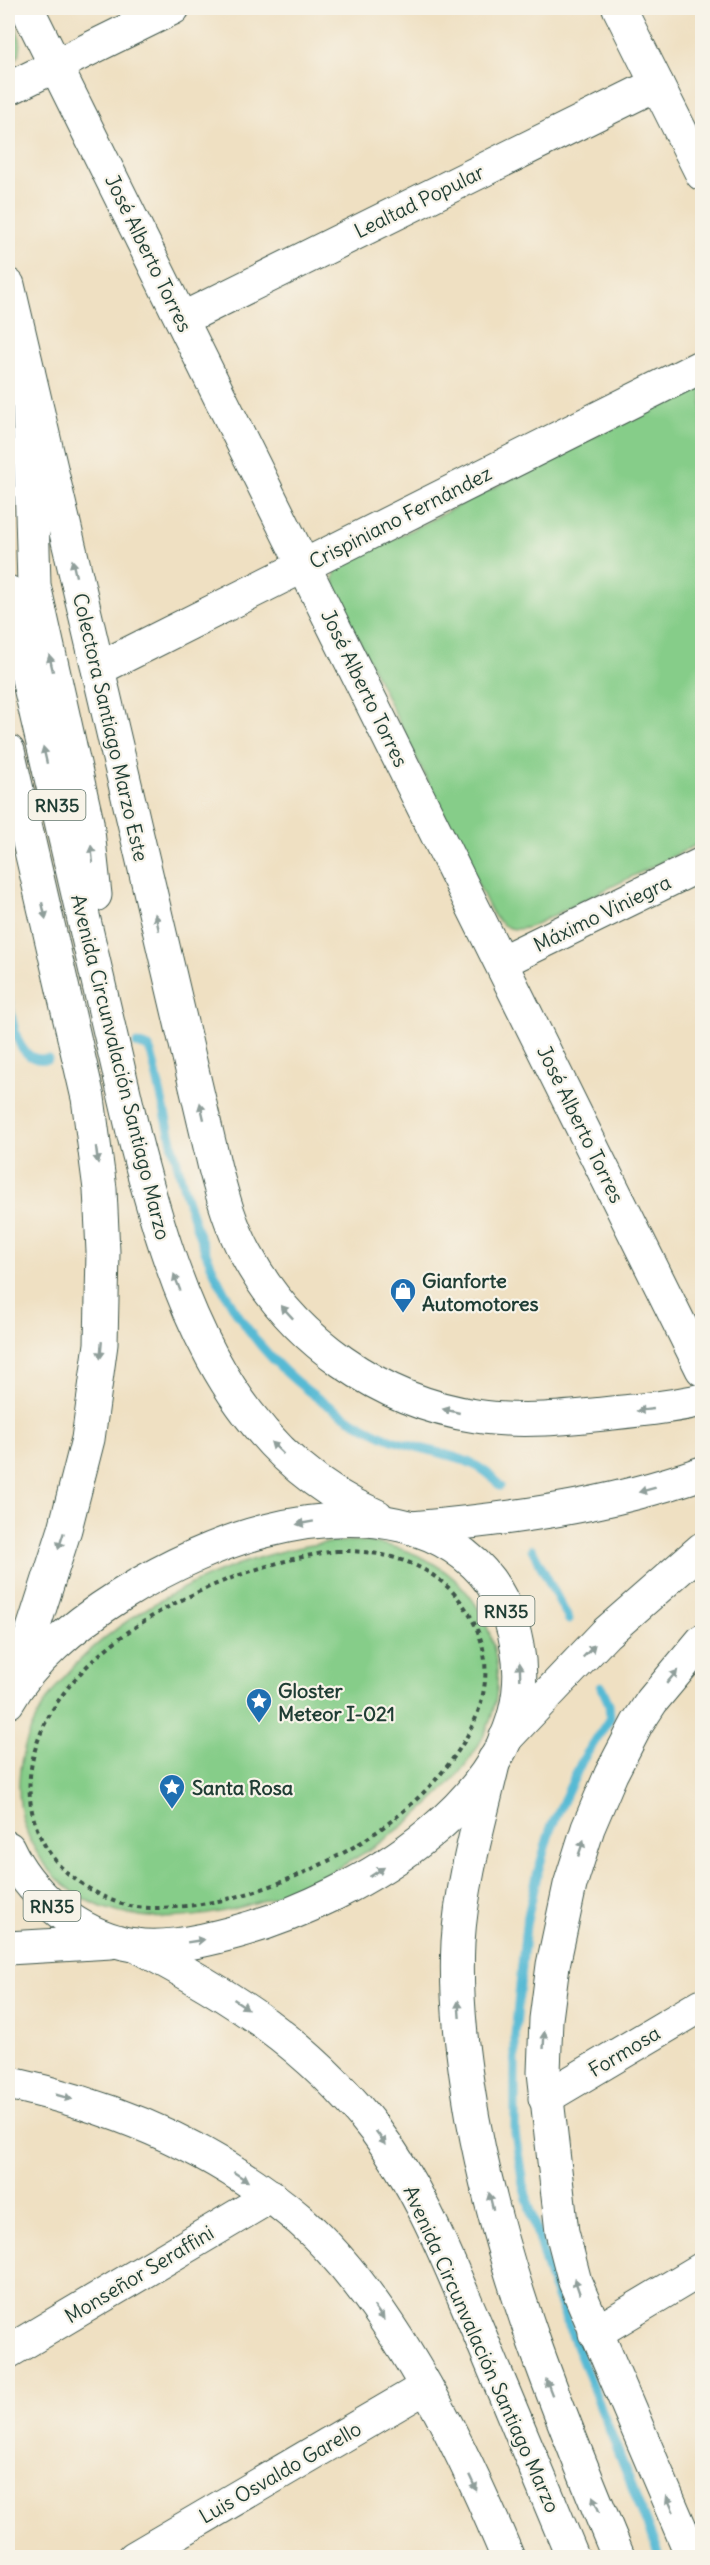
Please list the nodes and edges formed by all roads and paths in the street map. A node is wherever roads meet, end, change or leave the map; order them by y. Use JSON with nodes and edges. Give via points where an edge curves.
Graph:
{"nodes":[{"id":1,"x":27,"y":8,"type":"edge"},
{"id":2,"x":173,"y":8,"type":"edge"},
{"id":3,"x":619,"y":8,"type":"edge"},
{"id":4,"x":56,"y":66,"type":"junction"},
{"id":5,"x":657,"y":84,"type":"junction"},
{"id":6,"x":8,"y":89,"type":"edge"},
{"id":7,"x":702,"y":174,"type":"edge"},
{"id":8,"x":8,"y":285,"type":"edge"},
{"id":9,"x":182,"y":319,"type":"junction"},
{"id":10,"x":702,"y":366,"type":"edge"},
{"id":11,"x":28,"y":371,"type":"junction"},
{"id":12,"x":304,"y":565,"type":"junction"},
{"id":13,"x":8,"y":592,"type":"edge"},
{"id":14,"x":98,"y":669,"type":"junction"},
{"id":15,"x":8,"y":751,"type":"edge"},
{"id":16,"x":702,"y":864,"type":"edge"},
{"id":17,"x":501,"y":962,"type":"junction"},
{"id":18,"x":106,"y":1017,"type":"junction"},
{"id":19,"x":702,"y":1370,"type":"edge"},
{"id":20,"x":702,"y":1400,"type":"edge"},
{"id":21,"x":702,"y":1473,"type":"edge"},
{"id":22,"x":404,"y":1526,"type":"junction"},
{"id":23,"x":701,"y":1552,"type":"edge"},
{"id":24,"x":701,"y":1647,"type":"edge"},
{"id":25,"x":10,"y":1697,"type":"edge"},
{"id":26,"x":474,"y":1724,"type":"joint"},
{"id":27,"x":500,"y":1748,"type":"junction"},
{"id":28,"x":8,"y":1848,"type":"edge"},
{"id":29,"x":126,"y":1943,"type":"junction"},
{"id":30,"x":8,"y":1948,"type":"edge"},
{"id":31,"x":702,"y":2005,"type":"edge"},
{"id":32,"x":8,"y":2083,"type":"edge"},
{"id":33,"x":545,"y":2098,"type":"junction"},
{"id":34,"x":271,"y":2196,"type":"junction"},
{"id":35,"x":702,"y":2269,"type":"edge"},
{"id":36,"x":595,"y":2333,"type":"junction"},
{"id":37,"x":8,"y":2352,"type":"edge"},
{"id":38,"x":426,"y":2387,"type":"junction"},
{"id":39,"x":695,"y":2551,"type":"edge"},
{"id":40,"x":134,"y":2558,"type":"edge"},
{"id":41,"x":508,"y":2558,"type":"edge"},
{"id":42,"x":573,"y":2558,"type":"edge"},
{"id":43,"x":619,"y":2558,"type":"edge"}],
"edges":[{"from":1,"to":4,"type":"main road","name":"José Alberto Torres"},
{"from":2,"to":4,"type":"main road"},
{"from":3,"to":5,"type":"main road"},
{"from":4,"to":6,"type":"main road"},
{"from":4,"to":9,"type":"main road","name":"José Alberto Torres"},
{"from":5,"to":7,"type":"main road"},
{"from":5,"to":9,"type":"main road","name":"Lealtad Popular"},
{"from":8,"to":11,"type":"main road","name":"Colectora Santiago Marzo Este"},
{"from":9,"to":12,"type":"main road","name":"José Alberto Torres"},
{"from":10,"to":12,"type":"main road","name":"Crispiniano Fernández"},
{"from":14,"to":11,"type":"main road","name":"Colectora Santiago Marzo Este","one_way":true},
{"from":18,"to":11,"type":"main road","one_way":true,"via":[[89,834],[34,585]]},
{"from":12,"to":14,"type":"main road","name":"Crispiniano Fernández"},
{"from":12,"to":17,"type":"main road","name":"José Alberto Torres"},
{"from":18,"to":13,"type":"main road","name":"Avenida Circunvalación Santiago Marzo","number":"RN35","one_way":true},
{"from":20,"to":14,"type":"main road","name":"Colectora Santiago Marzo Este","one_way":true,"via":[[671,1407],[535,1420],[458,1413],[394,1392],[335,1356],[279,1304],[233,1227],[215,1168]]},
{"from":15,"to":25,"type":"main road","name":"Avenida Circunvalación Santiago Marzo","number":"RN35","one_way":true,"via":[[90,1107],[103,1252],[101,1344],[88,1438],[65,1529]]},
{"from":16,"to":17,"type":"main road","name":"Máximo Viniegra"},
{"from":17,"to":19,"type":"main road","name":"José Alberto Torres"},
{"from":22,"to":18,"type":"main road","name":"Avenida Circunvalación Santiago Marzo","number":"RN35","one_way":true,"via":[[344,1500],[283,1454],[252,1420],[209,1355],[186,1306],[157,1222]]},
{"from":21,"to":22,"type":"main road","one_way":true,"via":[[613,1500],[560,1511]]},
{"from":22,"to":25,"type":"main road","number":"RN35","one_way":true,"via":[[348,1519],[310,1521],[207,1550],[143,1583],[89,1618],[49,1653]]},
{"from":27,"to":22,"type":"main road","number":"RN35","one_way":true,"via":[[517,1708],[520,1675],[516,1640],[505,1609],[490,1581],[467,1557],[440,1540]]},
{"from":27,"to":23,"type":"main road","one_way":true,"via":[[606,1633]]},
{"from":33,"to":24,"type":"main road","one_way":true,"via":[[549,1991],[579,1854],[603,1791],[637,1724],[652,1701]]},
{"from":26,"to":26,"type":"path","via":[[483,1693],[484,1658],[475,1625],[457,1596],[432,1574],[400,1559],[368,1551],[313,1554],[249,1572],[180,1601],[131,1631],[87,1666],[59,1699],[40,1735],[30,1778],[32,1811],[45,1846],[59,1865],[113,1901],[158,1908],[228,1899],[299,1875],[370,1836],[437,1777]]},
{"from":29,"to":27,"type":"main road","number":"RN35","one_way":true,"via":[[186,1942],[254,1926],[313,1905],[360,1882],[444,1821],[464,1801]]},
{"from":43,"to":27,"type":"main road","one_way":true,"via":[[553,2399],[516,2292],[487,2185],[466,2074],[458,1989],[460,1924],[470,1861]]},
{"from":28,"to":29,"type":"main road","number":"RN35","via":[[23,1874],[50,1904],[81,1926]]},
{"from":29,"to":30,"type":"main road","number":"RN35"},
{"from":29,"to":42,"type":"main road","name":"Avenida Circunvalación Santiago Marzo","one_way":true,"via":[[203,1981],[264,2020],[311,2060],[376,2131],[410,2183],[438,2238]]},
{"from":31,"to":33,"type":"main road","name":"Formosa"},
{"from":32,"to":34,"type":"main road","one_way":true,"via":[[72,2099],[140,2123],[209,2157]]},
{"from":36,"to":33,"type":"main road","one_way":true,"via":[[566,2248]]},
{"from":34,"to":37,"type":"main road","name":"Monseñor Seraffini"},
{"from":34,"to":38,"type":"main road","one_way":true,"via":[[301,2221],[348,2271],[390,2327]]},
{"from":35,"to":36,"type":"main road"},
{"from":39,"to":36,"type":"main road","one_way":true},
{"from":38,"to":40,"type":"main road","name":"Luis Osvaldo Garello"},
{"from":38,"to":41,"type":"main road","one_way":true}]}
